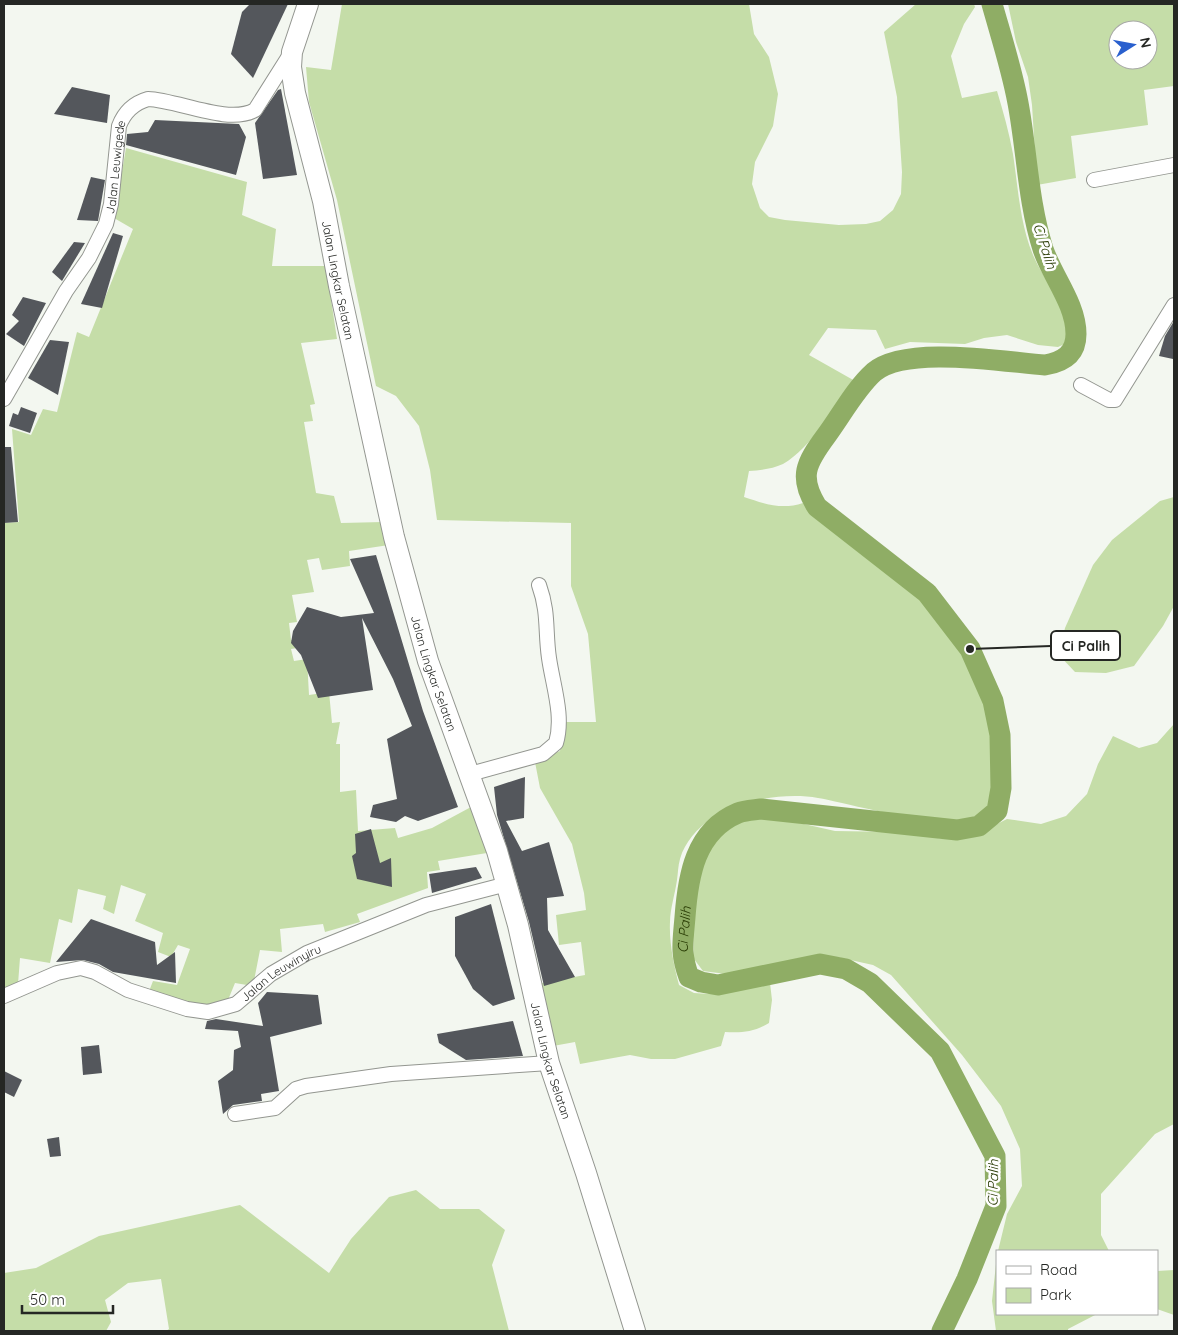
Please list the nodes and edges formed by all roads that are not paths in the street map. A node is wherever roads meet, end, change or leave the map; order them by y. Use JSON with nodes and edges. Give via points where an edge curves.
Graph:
{"nodes":[{"id":1,"x":308,"y":4,"type":"edge"},
{"id":2,"x":292,"y":52,"type":"junction"},
{"id":3,"x":1174,"y":165,"type":"edge"},
{"id":4,"x":1094,"y":180,"type":"dead end"},
{"id":5,"x":1174,"y":305,"type":"edge"},
{"id":6,"x":1081,"y":385,"type":"dead end"},
{"id":7,"x":4,"y":400,"type":"edge"},
{"id":8,"x":538,"y":585,"type":"dead end"},
{"id":9,"x":470,"y":774,"type":"junction"},
{"id":10,"x":507,"y":884,"type":"junction"},
{"id":11,"x":4,"y":996,"type":"edge"},
{"id":12,"x":549,"y":1063,"type":"junction"},
{"id":13,"x":234,"y":1114,"type":"dead end"},
{"id":14,"x":635,"y":1331,"type":"edge"}],
"edges":[{"from":1,"to":2,"type":"street","name":"Jalan Lingkar Selatan"},
{"from":2,"to":7,"type":"street","name":"Jalan Leuwigede","via":[[255,110],[247,114],[148,99],[123,116],[118,126],[111,204],[106,224]]},
{"from":2,"to":9,"type":"street","name":"Jalan Lingkar Selatan","via":[[294,93],[323,201],[394,536],[428,661]]},
{"from":3,"to":4,"type":"street"},
{"from":5,"to":6,"type":"street","via":[[1115,400]]},
{"from":8,"to":9,"type":"street","via":[[547,615],[549,657],[560,721],[556,743],[543,754]]},
{"from":9,"to":10,"type":"street","name":"Jalan Lingkar Selatan"},
{"from":10,"to":11,"type":"street","name":"Jalan Leuwinyiru","via":[[426,905],[307,953],[271,974],[236,1004],[208,1012],[186,1010],[128,990],[81,968],[57,973]]},
{"from":10,"to":12,"type":"street","name":"Jalan Lingkar Selatan"},
{"from":12,"to":13,"type":"street","via":[[391,1074],[306,1086],[296,1090],[275,1108]]},
{"from":12,"to":14,"type":"street","name":"Jalan Lingkar Selatan"}]}
